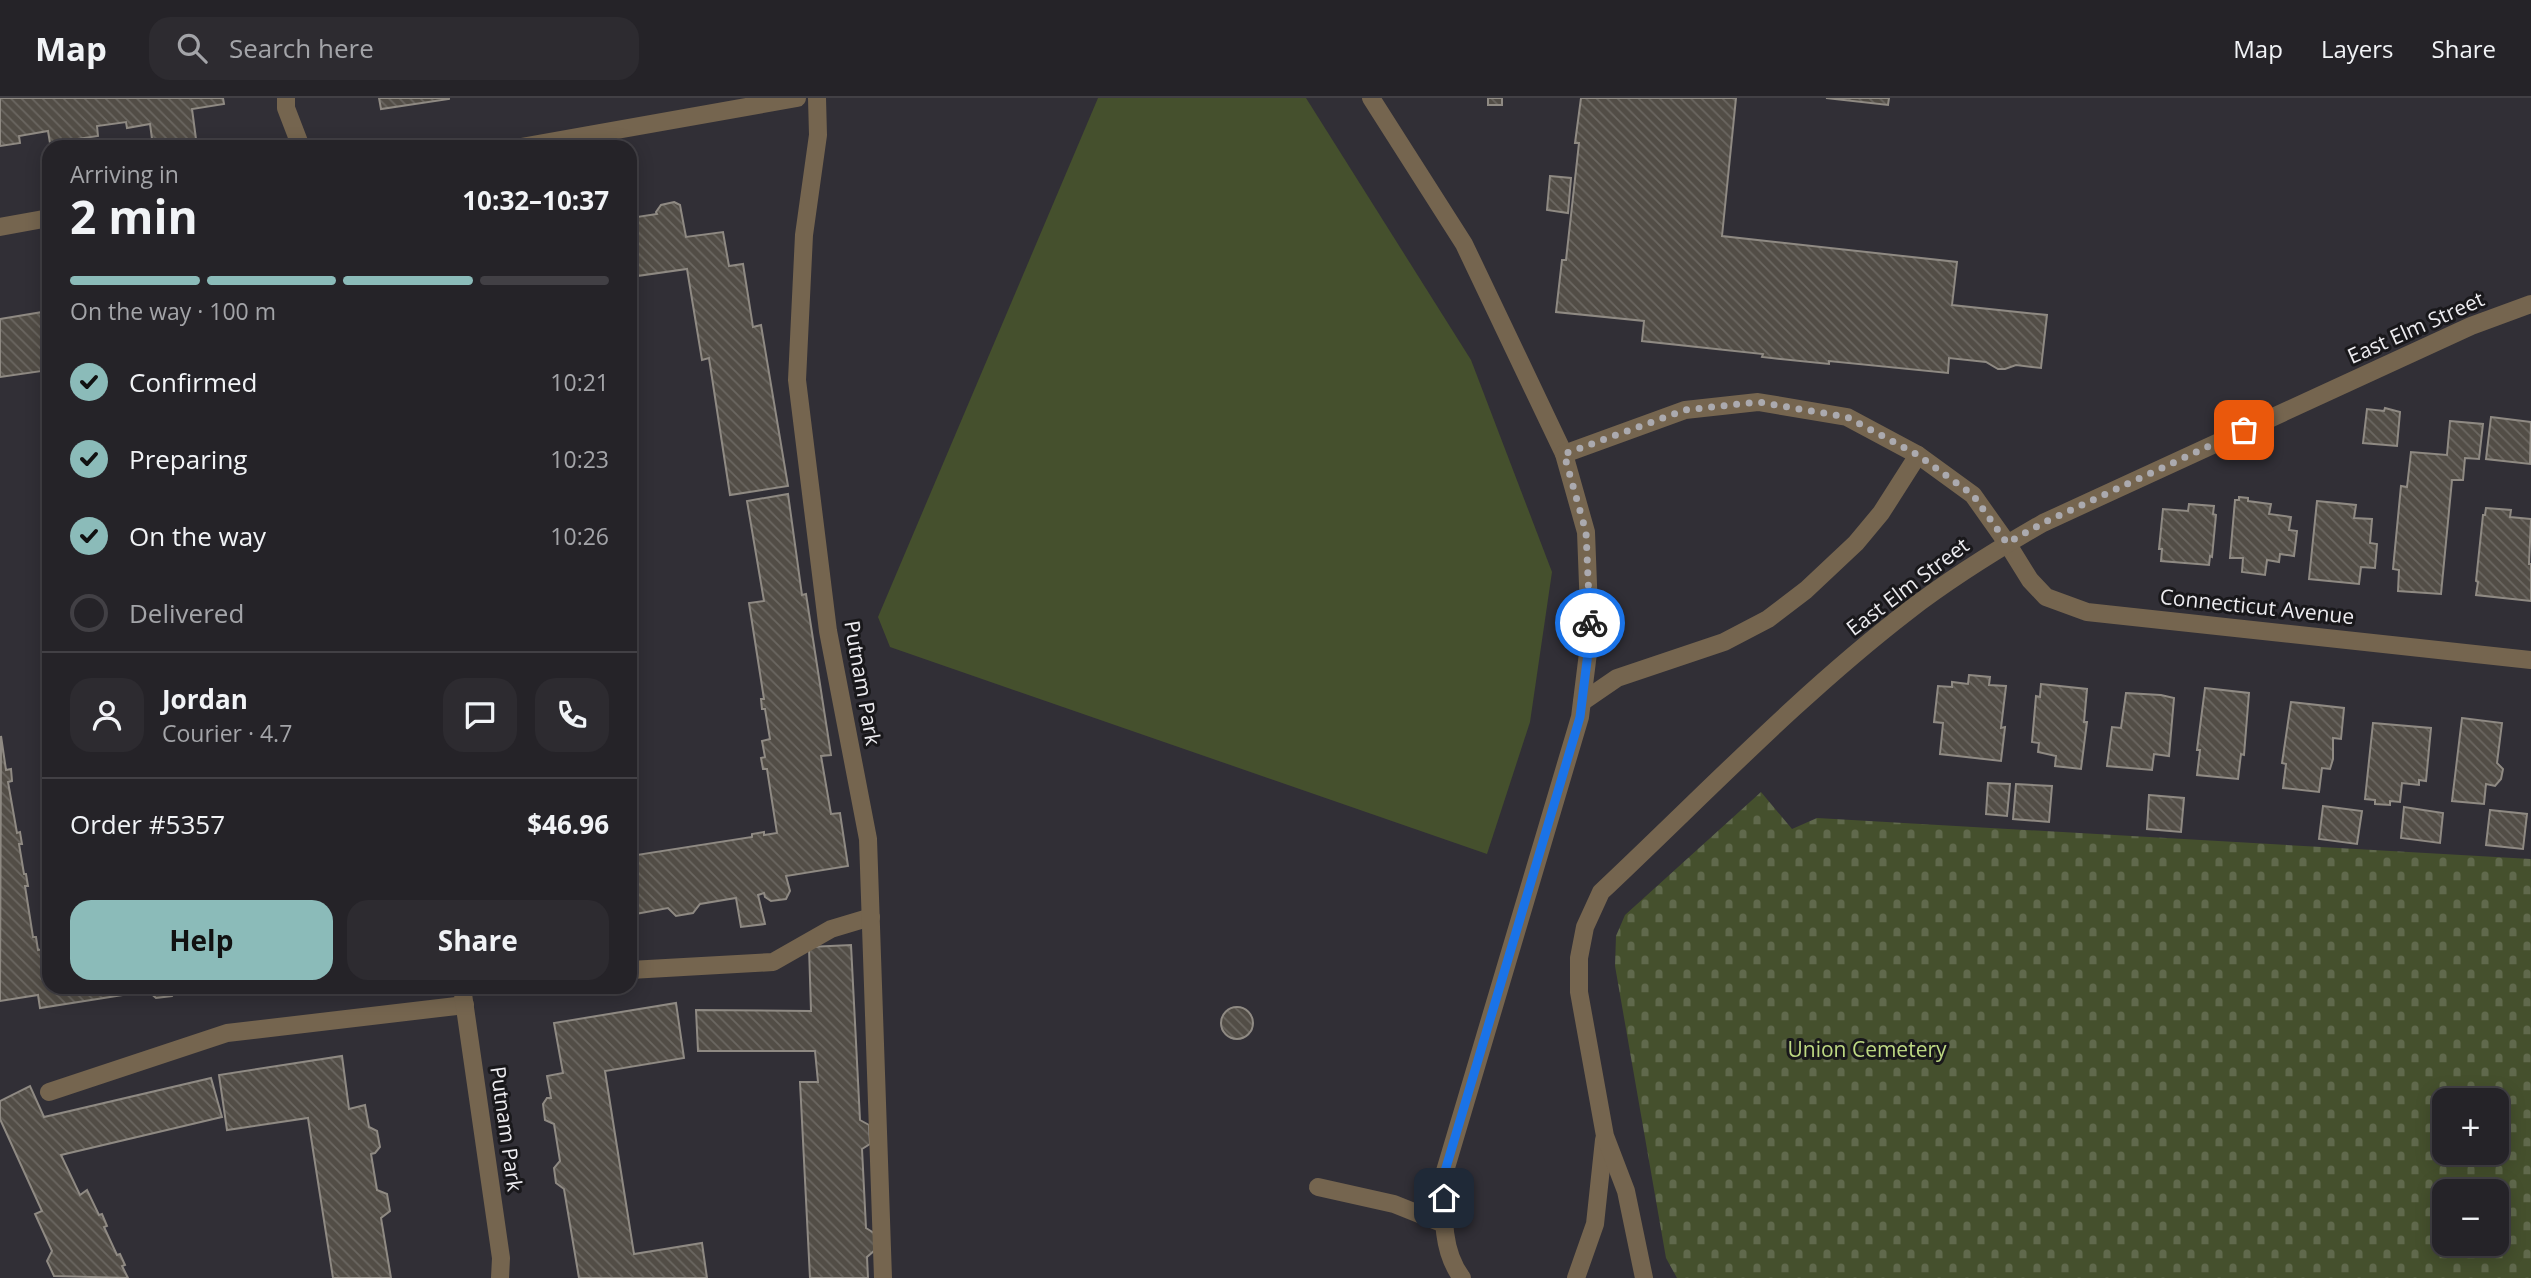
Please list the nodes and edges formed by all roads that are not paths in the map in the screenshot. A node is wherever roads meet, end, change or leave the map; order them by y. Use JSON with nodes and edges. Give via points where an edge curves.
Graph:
{"nodes":[{"id":1,"x":286,"y":98,"type":"edge"},
{"id":2,"x":797,"y":98,"type":"edge"},
{"id":3,"x":817,"y":98,"type":"edge"},
{"id":4,"x":1371,"y":98,"type":"edge"},
{"id":5,"x":298,"y":140,"type":"edge"},
{"id":6,"x":560,"y":140,"type":"edge"},
{"id":7,"x":42,"y":219,"type":"edge"},
{"id":8,"x":0,"y":227,"type":"edge"},
{"id":9,"x":2531,"y":304,"type":"edge"},
{"id":10,"x":1564,"y":454,"type":"junction"},
{"id":11,"x":1918,"y":455,"type":"junction"},
{"id":12,"x":2007,"y":543,"type":"junction"},
{"id":13,"x":2531,"y":660,"type":"edge"},
{"id":14,"x":1582,"y":702,"type":"junction"},
{"id":15,"x":871,"y":917,"type":"junction"},
{"id":16,"x":637,"y":970,"type":"edge"},
{"id":17,"x":464,"y":996,"type":"edge"},
{"id":18,"x":49,"y":1092,"type":"dead end"},
{"id":19,"x":1605,"y":1136,"type":"junction"},
{"id":20,"x":1318,"y":1187,"type":"dead end"},
{"id":21,"x":1444,"y":1224,"type":"junction"},
{"id":22,"x":500,"y":1278,"type":"edge"},
{"id":23,"x":883,"y":1278,"type":"edge"},
{"id":24,"x":1462,"y":1278,"type":"edge"},
{"id":25,"x":1576,"y":1278,"type":"edge"},
{"id":26,"x":1644,"y":1278,"type":"edge"}],
"edges":[{"from":1,"to":5,"type":"street"},
{"from":2,"to":6,"type":"street"},
{"from":3,"to":15,"type":"street","name":"Putnam Park","via":[[818,135],[804,235],[797,380],[828,631],[868,839]]},
{"from":4,"to":10,"type":"street","via":[[1465,244]]},
{"from":7,"to":8,"type":"street"},
{"from":9,"to":12,"type":"street","name":"East Elm Street","via":[[2471,326]]},
{"from":10,"to":11,"type":"street","name":"Connecticut Avenue","via":[[1685,410],[1758,402],[1847,417]]},
{"from":10,"to":14,"type":"street","via":[[1586,532],[1590,637]]},
{"from":11,"to":12,"type":"street","name":"Connecticut Avenue","via":[[1973,495]]},
{"from":11,"to":14,"type":"street","via":[[1881,513],[1856,542],[1768,619],[1724,642],[1617,678]]},
{"from":12,"to":13,"type":"street","name":"Connecticut Avenue","via":[[2046,597],[2087,612]]},
{"from":12,"to":19,"type":"street","name":"East Elm Street","via":[[1909,610],[1848,660],[1601,892],[1585,927],[1579,992]]},
{"from":14,"to":21,"type":"street","via":[[1445,1171]]},
{"from":15,"to":16,"type":"street","via":[[831,929],[772,962]]},
{"from":15,"to":23,"type":"street","name":"Putnam Park"},
{"from":17,"to":18,"type":"street","via":[[228,1033]]},
{"from":17,"to":22,"type":"street","name":"Putnam Park","via":[[501,1258]]},
{"from":19,"to":25,"type":"street","name":"East Elm Street","via":[[1595,1224]]},
{"from":19,"to":26,"type":"street","name":"East Elm Street","via":[[1626,1191]]},
{"from":20,"to":21,"type":"street","via":[[1394,1204]]},
{"from":21,"to":24,"type":"street","via":[[1453,1267]]}]}
